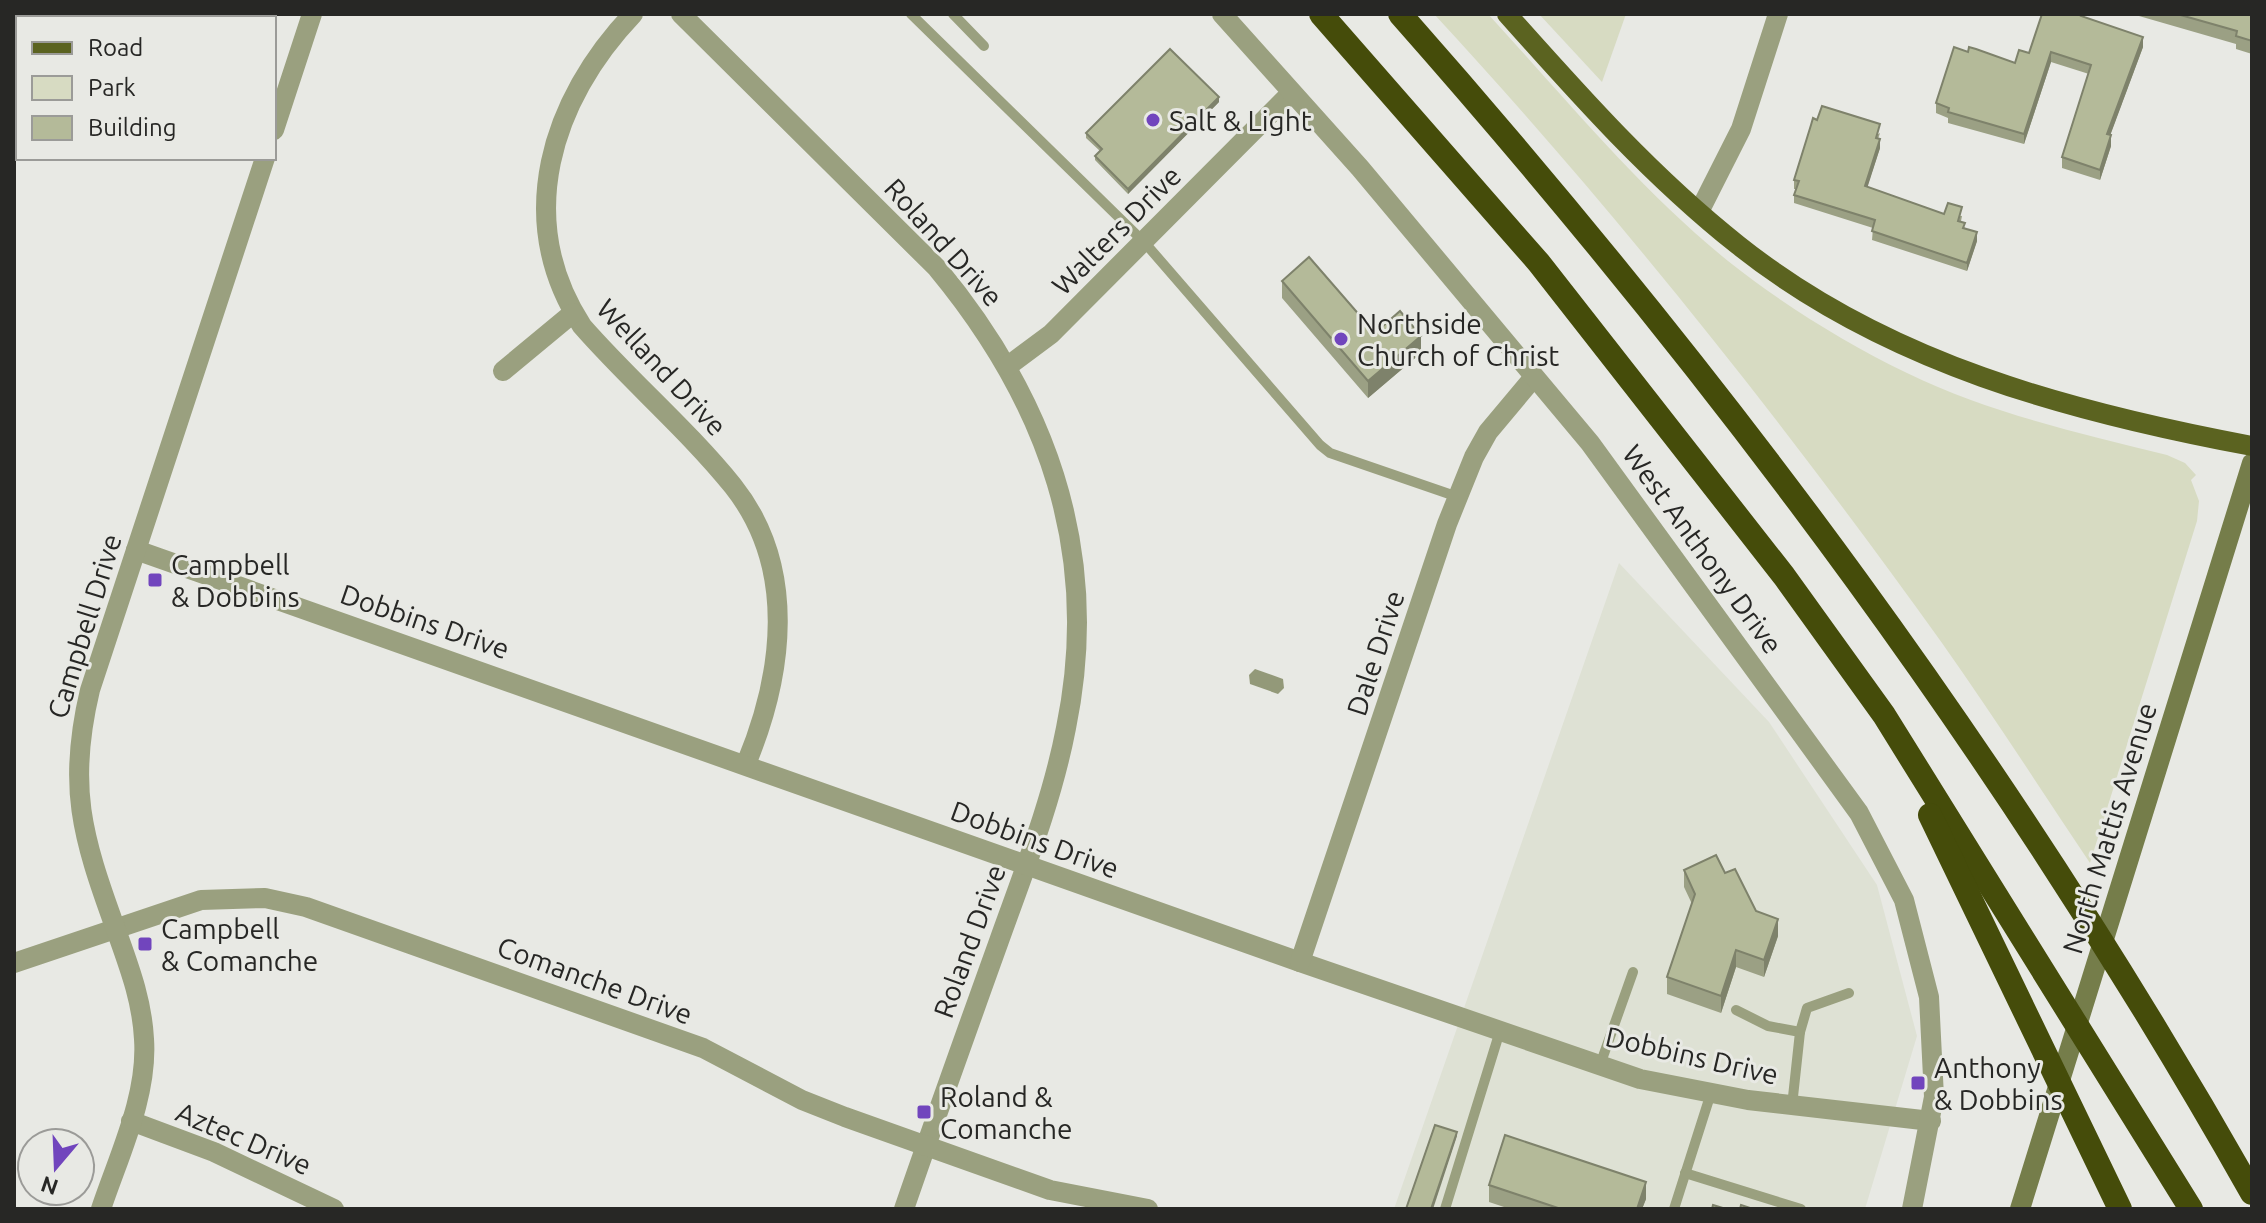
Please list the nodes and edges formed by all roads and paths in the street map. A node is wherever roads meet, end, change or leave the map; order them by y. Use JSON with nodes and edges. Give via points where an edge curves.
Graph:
{"nodes":[{"id":1,"x":312,"y":14,"type":"edge"},
{"id":2,"x":633,"y":14,"type":"edge"},
{"id":3,"x":681,"y":14,"type":"edge"},
{"id":4,"x":911,"y":14,"type":"edge"},
{"id":5,"x":953,"y":14,"type":"edge"},
{"id":6,"x":1222,"y":14,"type":"edge"},
{"id":7,"x":1321,"y":14,"type":"edge"},
{"id":8,"x":1400,"y":14,"type":"edge"},
{"id":9,"x":1507,"y":14,"type":"edge"},
{"id":10,"x":1778,"y":14,"type":"edge"},
{"id":11,"x":984,"y":46,"type":"dead end"},
{"id":12,"x":281,"y":81,"type":"edge"},
{"id":13,"x":1291,"y":93,"type":"junction"},
{"id":14,"x":276,"y":116,"type":"edge"},
{"id":15,"x":264,"y":160,"type":"edge"},
{"id":16,"x":1699,"y":212,"type":"junction"},
{"id":17,"x":1145,"y":243,"type":"junction"},
{"id":18,"x":573,"y":313,"type":"junction"},
{"id":19,"x":1008,"y":366,"type":"junction"},
{"id":20,"x":503,"y":371,"type":"dead end"},
{"id":21,"x":1534,"y":377,"type":"junction"},
{"id":22,"x":2252,"y":446,"type":"edge"},
{"id":23,"x":2252,"y":463,"type":"edge"},
{"id":24,"x":1458,"y":497,"type":"junction"},
{"id":25,"x":136,"y":550,"type":"junction"},
{"id":26,"x":1884,"y":715,"type":"junction"},
{"id":27,"x":746,"y":764,"type":"junction"},
{"id":28,"x":1026,"y":865,"type":"junction"},
{"id":29,"x":114,"y":927,"type":"junction"},
{"id":30,"x":1300,"y":962,"type":"junction"},
{"id":31,"x":14,"y":963,"type":"edge"},
{"id":32,"x":1633,"y":972,"type":"dead end"},
{"id":33,"x":1849,"y":993,"type":"dead end"},
{"id":34,"x":1736,"y":1010,"type":"dead end"},
{"id":35,"x":1500,"y":1031,"type":"junction"},
{"id":36,"x":1800,"y":1032,"type":"junction"},
{"id":37,"x":1600,"y":1065,"type":"junction"},
{"id":38,"x":1711,"y":1093,"type":"junction"},
{"id":39,"x":1792,"y":1106,"type":"junction"},
{"id":40,"x":131,"y":1121,"type":"junction"},
{"id":41,"x":1931,"y":1121,"type":"junction"},
{"id":42,"x":925,"y":1146,"type":"junction"},
{"id":43,"x":1685,"y":1173,"type":"junction"},
{"id":44,"x":2252,"y":1193,"type":"edge"},
{"id":45,"x":101,"y":1209,"type":"edge"},
{"id":46,"x":334,"y":1209,"type":"edge"},
{"id":47,"x":904,"y":1209,"type":"edge"},
{"id":48,"x":1148,"y":1209,"type":"edge"},
{"id":49,"x":1445,"y":1209,"type":"edge"},
{"id":50,"x":1674,"y":1209,"type":"edge"},
{"id":51,"x":1801,"y":1209,"type":"edge"},
{"id":52,"x":1912,"y":1209,"type":"edge"},
{"id":53,"x":2020,"y":1209,"type":"edge"},
{"id":54,"x":2120,"y":1209,"type":"edge"},
{"id":55,"x":2191,"y":1209,"type":"edge"}],
"edges":[{"from":1,"to":12,"type":"street"},
{"from":2,"to":18,"type":"street","name":"Welland Drive","via":[[579,83],[550,156],[549,232]]},
{"from":3,"to":19,"type":"street","name":"Roland Drive","via":[[937,268]]},
{"from":4,"to":17,"type":"lane"},
{"from":5,"to":11,"type":"lane"},
{"from":6,"to":13,"type":"street","name":"West Anthony Drive"},
{"from":7,"to":26,"type":"highway","via":[[1530,252],[1663,417]]},
{"from":8,"to":44,"type":"highway","via":[[1656,314],[1871,596],[2072,892]]},
{"from":9,"to":16,"type":"main road","via":[[1608,127]]},
{"from":10,"to":16,"type":"street","via":[[1741,129]]},
{"from":12,"to":14,"type":"street"},
{"from":13,"to":17,"type":"street","name":"Walters Drive"},
{"from":13,"to":21,"type":"street","name":"West Anthony Drive"},
{"from":15,"to":25,"type":"street","name":"Campbell Drive"},
{"from":16,"to":22,"type":"main road","via":[[1772,270],[1926,357],[2082,410]]},
{"from":17,"to":19,"type":"street","name":"Walters Drive","via":[[1051,334]]},
{"from":17,"to":24,"type":"lane","via":[[1320,445]]},
{"from":18,"to":20,"type":"street"},
{"from":18,"to":27,"type":"street","name":"Welland Drive","via":[[734,488],[761,537],[774,581],[779,636],[766,709]]},
{"from":19,"to":28,"type":"street","name":"Roland Drive","via":[[1052,460],[1066,519],[1076,620],[1067,727]]},
{"from":21,"to":24,"type":"street","name":"Dale Drive","via":[[1488,432]]},
{"from":21,"to":41,"type":"street","name":"West Anthony Drive","via":[[1590,443],[1785,707],[1886,861],[1904,900],[1929,997]]},
{"from":23,"to":53,"type":"main road","name":"North Mattis Avenue"},
{"from":24,"to":30,"type":"street","name":"Dale Drive"},
{"from":25,"to":27,"type":"street","name":"Dobbins Drive"},
{"from":25,"to":29,"type":"street","name":"Campbell Drive","via":[[90,690],[76,763],[84,828]]},
{"from":26,"to":54,"type":"highway"},
{"from":26,"to":55,"type":"highway"},
{"from":27,"to":28,"type":"street","name":"Dobbins Drive"},
{"from":28,"to":30,"type":"street","name":"Dobbins Drive"},
{"from":28,"to":42,"type":"street","name":"Roland Drive"},
{"from":29,"to":31,"type":"street","name":"Comanche Drive"},
{"from":29,"to":40,"type":"street","name":"Campbell Drive","via":[[133,979],[145,1041]]},
{"from":29,"to":42,"type":"street","name":"Comanche Drive","via":[[201,900],[265,898],[306,907],[703,1048],[802,1100]]},
{"from":30,"to":35,"type":"street","name":"Dobbins Drive"},
{"from":32,"to":37,"type":"lane"},
{"from":33,"to":36,"type":"lane","via":[[1807,1008]]},
{"from":34,"to":36,"type":"lane","via":[[1768,1026]]},
{"from":35,"to":37,"type":"street","name":"Dobbins Drive"},
{"from":35,"to":49,"type":"lane"},
{"from":36,"to":39,"type":"lane"},
{"from":37,"to":38,"type":"street","name":"Dobbins Drive"},
{"from":38,"to":39,"type":"street","name":"Dobbins Drive"},
{"from":38,"to":43,"type":"lane"},
{"from":39,"to":41,"type":"street","name":"Dobbins Drive"},
{"from":40,"to":45,"type":"street","name":"Campbell Drive"},
{"from":40,"to":46,"type":"street","name":"Aztec Drive","via":[[214,1152]]},
{"from":41,"to":52,"type":"street","name":"West Anthony Drive"},
{"from":42,"to":47,"type":"street","name":"Roland Drive"},
{"from":42,"to":48,"type":"street","name":"Comanche Drive","via":[[1050,1190]]},
{"from":43,"to":50,"type":"lane"},
{"from":43,"to":51,"type":"lane"}]}
